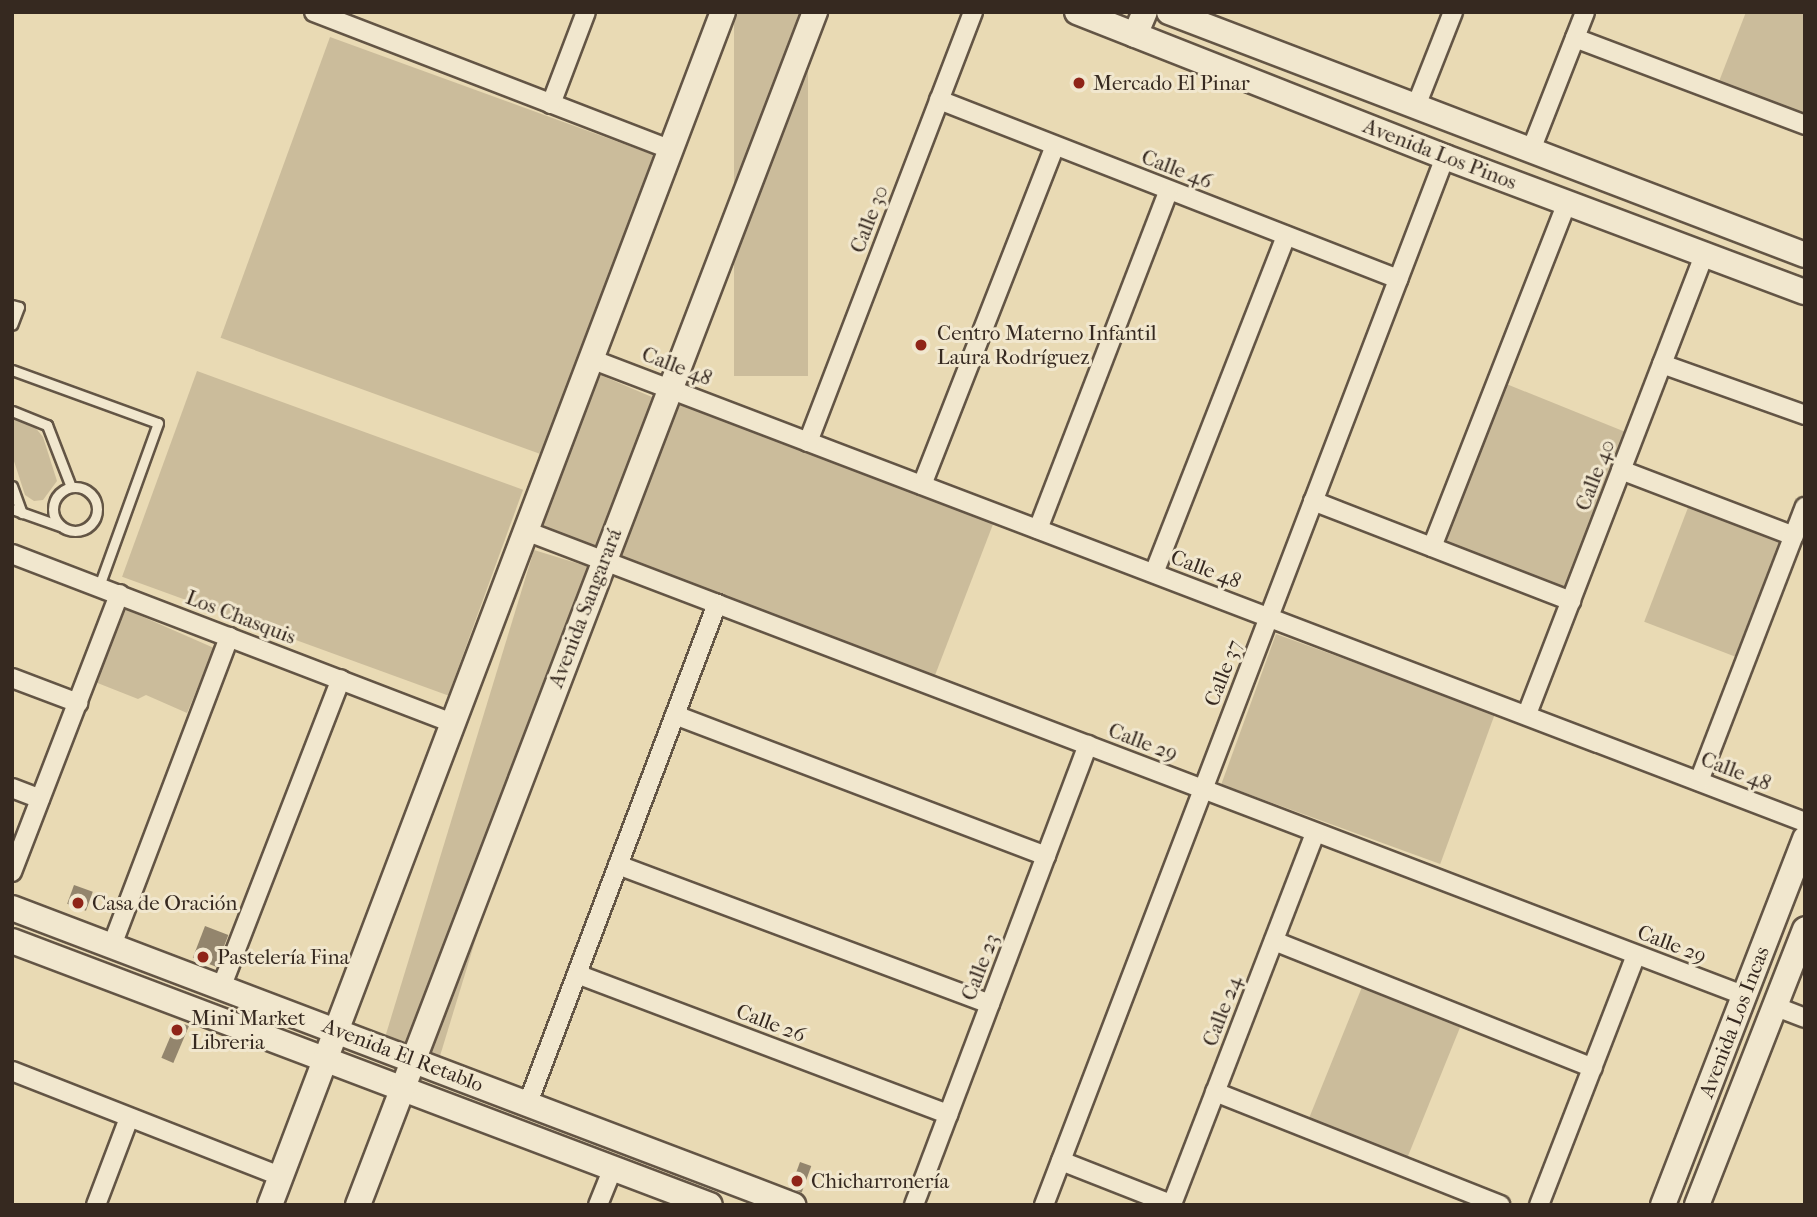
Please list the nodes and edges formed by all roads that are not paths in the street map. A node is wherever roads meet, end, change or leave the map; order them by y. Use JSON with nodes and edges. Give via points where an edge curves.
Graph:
{"nodes":[{"id":1,"x":314,"y":12,"type":"edge"},
{"id":2,"x":586,"y":12,"type":"edge"},
{"id":3,"x":723,"y":12,"type":"edge"},
{"id":4,"x":815,"y":12,"type":"edge"},
{"id":5,"x":973,"y":12,"type":"edge"},
{"id":6,"x":1077,"y":12,"type":"edge"},
{"id":7,"x":1145,"y":12,"type":"edge"},
{"id":8,"x":1168,"y":12,"type":"edge"},
{"id":9,"x":1453,"y":12,"type":"edge"},
{"id":10,"x":1585,"y":12,"type":"edge"},
{"id":11,"x":1212,"y":20,"type":"edge"},
{"id":12,"x":1135,"y":35,"type":"junction"},
{"id":13,"x":1574,"y":38,"type":"junction"},
{"id":14,"x":939,"y":100,"type":"junction"},
{"id":15,"x":551,"y":104,"type":"junction"},
{"id":16,"x":1416,"y":106,"type":"junction"},
{"id":17,"x":1805,"y":125,"type":"edge"},
{"id":18,"x":1055,"y":146,"type":"junction"},
{"id":19,"x":671,"y":150,"type":"junction"},
{"id":20,"x":1531,"y":150,"type":"junction"},
{"id":21,"x":1445,"y":157,"type":"junction"},
{"id":22,"x":1169,"y":190,"type":"junction"},
{"id":23,"x":1567,"y":202,"type":"junction"},
{"id":24,"x":1286,"y":236,"type":"junction"},
{"id":25,"x":1704,"y":253,"type":"junction"},
{"id":26,"x":1805,"y":255,"type":"edge"},
{"id":27,"x":1398,"y":279,"type":"junction"},
{"id":28,"x":1805,"y":292,"type":"edge"},
{"id":29,"x":12,"y":305,"type":"edge"},
{"id":30,"x":12,"y":325,"type":"edge"},
{"id":31,"x":592,"y":359,"type":"junction"},
{"id":32,"x":1662,"y":364,"type":"junction"},
{"id":33,"x":12,"y":370,"type":"edge"},
{"id":34,"x":671,"y":388,"type":"junction"},
{"id":35,"x":12,"y":411,"type":"edge"},
{"id":36,"x":1805,"y":415,"type":"edge"},
{"id":37,"x":808,"y":442,"type":"junction"},
{"id":38,"x":1621,"y":470,"type":"junction"},
{"id":39,"x":922,"y":485,"type":"junction"},
{"id":40,"x":12,"y":486,"type":"edge"},
{"id":41,"x":71,"y":487,"type":"junction"},
{"id":42,"x":1313,"y":501,"type":"junction"},
{"id":43,"x":1805,"y":507,"type":"edge"},
{"id":44,"x":17,"y":511,"type":"edge"},
{"id":45,"x":63,"y":527,"type":"junction"},
{"id":46,"x":1038,"y":529,"type":"junction"},
{"id":47,"x":526,"y":531,"type":"junction"},
{"id":48,"x":1794,"y":536,"type":"junction"},
{"id":49,"x":1432,"y":547,"type":"junction"},
{"id":50,"x":12,"y":554,"type":"edge"},
{"id":51,"x":603,"y":561,"type":"junction"},
{"id":52,"x":1154,"y":573,"type":"junction"},
{"id":53,"x":99,"y":586,"type":"junction"},
{"id":54,"x":119,"y":594,"type":"junction"},
{"id":55,"x":1571,"y":601,"type":"junction"},
{"id":56,"x":718,"y":604,"type":"junction"},
{"id":57,"x":1269,"y":617,"type":"junction"},
{"id":58,"x":229,"y":638,"type":"junction"},
{"id":59,"x":12,"y":678,"type":"edge"},
{"id":60,"x":341,"y":679,"type":"junction"},
{"id":61,"x":78,"y":703,"type":"junction"},
{"id":62,"x":1527,"y":714,"type":"junction"},
{"id":63,"x":675,"y":715,"type":"junction"},
{"id":64,"x":453,"y":723,"type":"junction"},
{"id":65,"x":1088,"y":746,"type":"junction"},
{"id":66,"x":1699,"y":781,"type":"junction"},
{"id":67,"x":12,"y":788,"type":"edge"},
{"id":68,"x":1203,"y":790,"type":"junction"},
{"id":69,"x":40,"y":799,"type":"junction"},
{"id":70,"x":1805,"y":822,"type":"edge"},
{"id":71,"x":1315,"y":834,"type":"junction"},
{"id":72,"x":1805,"y":839,"type":"edge"},
{"id":73,"x":1046,"y":856,"type":"junction"},
{"id":74,"x":618,"y":865,"type":"junction"},
{"id":75,"x":12,"y":872,"type":"edge"},
{"id":76,"x":12,"y":908,"type":"edge"},
{"id":77,"x":1776,"y":913,"type":"junction"},
{"id":78,"x":1805,"y":926,"type":"edge"},
{"id":79,"x":1274,"y":941,"type":"junction"},
{"id":80,"x":14,"y":946,"type":"edge"},
{"id":81,"x":111,"y":948,"type":"junction"},
{"id":82,"x":1636,"y":956,"type":"junction"},
{"id":83,"x":577,"y":974,"type":"junction"},
{"id":84,"x":221,"y":988,"type":"junction"},
{"id":85,"x":1743,"y":995,"type":"junction"},
{"id":86,"x":990,"y":1004,"type":"junction"},
{"id":87,"x":1774,"y":1006,"type":"junction"},
{"id":88,"x":432,"y":1014,"type":"junction"},
{"id":89,"x":1805,"y":1018,"type":"edge"},
{"id":90,"x":336,"y":1029,"type":"junction"},
{"id":91,"x":414,"y":1059,"type":"junction"},
{"id":92,"x":325,"y":1060,"type":"junction"},
{"id":93,"x":1593,"y":1068,"type":"junction"},
{"id":94,"x":12,"y":1071,"type":"edge"},
{"id":95,"x":460,"y":1077,"type":"junction"},
{"id":96,"x":403,"y":1089,"type":"junction"},
{"id":97,"x":1215,"y":1092,"type":"junction"},
{"id":98,"x":528,"y":1103,"type":"junction"},
{"id":99,"x":948,"y":1114,"type":"junction"},
{"id":100,"x":129,"y":1118,"type":"junction"},
{"id":101,"x":1061,"y":1161,"type":"junction"},
{"id":102,"x":613,"y":1168,"type":"junction"},
{"id":103,"x":280,"y":1176,"type":"junction"},
{"id":104,"x":363,"y":1203,"type":"edge"},
{"id":105,"x":705,"y":1204,"type":"edge"},
{"id":106,"x":1172,"y":1204,"type":"edge"},
{"id":107,"x":96,"y":1205,"type":"edge"},
{"id":108,"x":270,"y":1205,"type":"edge"},
{"id":109,"x":598,"y":1205,"type":"edge"},
{"id":110,"x":793,"y":1205,"type":"edge"},
{"id":111,"x":914,"y":1205,"type":"edge"},
{"id":112,"x":1044,"y":1205,"type":"edge"},
{"id":113,"x":1500,"y":1205,"type":"edge"},
{"id":114,"x":1539,"y":1205,"type":"edge"},
{"id":115,"x":1663,"y":1205,"type":"edge"},
{"id":116,"x":1697,"y":1205,"type":"edge"}],
"edges":[{"from":1,"to":15,"type":"street"},
{"from":2,"to":15,"type":"street"},
{"from":3,"to":19,"type":"street"},
{"from":4,"to":34,"type":"street","name":"Avenida Sangarará"},
{"from":5,"to":14,"type":"street","name":"Calle 30"},
{"from":6,"to":12,"type":"street","name":"Avenida Los Pinos"},
{"from":7,"to":12,"type":"street"},
{"from":8,"to":11,"type":"street","name":"Avenida Los Pinos"},
{"from":9,"to":16,"type":"street"},
{"from":10,"to":13,"type":"street"},
{"from":11,"to":16,"type":"street","name":"Avenida Los Pinos"},
{"from":12,"to":21,"type":"street","name":"Avenida Los Pinos"},
{"from":13,"to":17,"type":"street"},
{"from":13,"to":20,"type":"street"},
{"from":14,"to":18,"type":"street","name":"Calle 46"},
{"from":14,"to":37,"type":"street","name":"Calle 30"},
{"from":15,"to":19,"type":"street"},
{"from":16,"to":20,"type":"street","name":"Avenida Los Pinos"},
{"from":18,"to":22,"type":"street","name":"Calle 46"},
{"from":18,"to":39,"type":"street"},
{"from":19,"to":31,"type":"street"},
{"from":20,"to":26,"type":"street","name":"Avenida Los Pinos"},
{"from":21,"to":23,"type":"street","name":"Avenida Los Pinos"},
{"from":21,"to":27,"type":"street","name":"Calle 37"},
{"from":22,"to":24,"type":"street","name":"Calle 46"},
{"from":22,"to":46,"type":"street"},
{"from":23,"to":25,"type":"street","name":"Avenida Los Pinos"},
{"from":23,"to":49,"type":"street"},
{"from":24,"to":27,"type":"street","name":"Calle 46"},
{"from":24,"to":52,"type":"street"},
{"from":25,"to":28,"type":"street","name":"Avenida Los Pinos"},
{"from":25,"to":32,"type":"street","name":"Calle 40"},
{"from":27,"to":42,"type":"street","name":"Calle 37"},
{"from":29,"to":30,"type":"lane","via":[[19,307]]},
{"from":31,"to":34,"type":"street","name":"Calle 48"},
{"from":31,"to":47,"type":"street"},
{"from":32,"to":36,"type":"street"},
{"from":32,"to":38,"type":"street","name":"Calle 40"},
{"from":33,"to":53,"type":"lane","via":[[158,424]]},
{"from":34,"to":37,"type":"street","name":"Calle 48"},
{"from":34,"to":51,"type":"street","name":"Avenida Sangarará"},
{"from":35,"to":41,"type":"lane","via":[[47,425]]},
{"from":37,"to":39,"type":"street","name":"Calle 48"},
{"from":38,"to":48,"type":"street"},
{"from":38,"to":55,"type":"street","name":"Calle 40"},
{"from":39,"to":46,"type":"street","name":"Calle 48"},
{"from":40,"to":44,"type":"lane"},
{"from":41,"to":45,"type":"lane","via":[[59,494],[53,506]]},
{"from":41,"to":45,"type":"lane","via":[[90,494],[96,513],[85,528],[72,531]]},
{"from":42,"to":49,"type":"street"},
{"from":42,"to":57,"type":"street","name":"Calle 37"},
{"from":43,"to":48,"type":"street"},
{"from":44,"to":45,"type":"lane"},
{"from":46,"to":52,"type":"street","name":"Calle 48"},
{"from":47,"to":51,"type":"street","name":"Calle 29"},
{"from":47,"to":64,"type":"street"},
{"from":48,"to":66,"type":"street"},
{"from":49,"to":55,"type":"street"},
{"from":50,"to":53,"type":"street","name":"Los Chasquis"},
{"from":51,"to":56,"type":"street","name":"Calle 29"},
{"from":51,"to":88,"type":"street","name":"Avenida Sangarará"},
{"from":52,"to":57,"type":"street","name":"Calle 48"},
{"from":53,"to":54,"type":"street","name":"Los Chasquis"},
{"from":54,"to":58,"type":"street","name":"Los Chasquis"},
{"from":54,"to":61,"type":"street"},
{"from":55,"to":62,"type":"street","name":"Calle 40"},
{"from":56,"to":63,"type":"street"},
{"from":56,"to":65,"type":"street","name":"Calle 29"},
{"from":57,"to":62,"type":"street","name":"Calle 48"},
{"from":57,"to":68,"type":"street","name":"Calle 37"},
{"from":58,"to":60,"type":"street","name":"Los Chasquis"},
{"from":58,"to":81,"type":"street"},
{"from":59,"to":61,"type":"street"},
{"from":60,"to":64,"type":"street","name":"Los Chasquis"},
{"from":60,"to":84,"type":"street"},
{"from":61,"to":69,"type":"street"},
{"from":62,"to":66,"type":"street","name":"Calle 48"},
{"from":63,"to":73,"type":"street"},
{"from":63,"to":74,"type":"street"},
{"from":64,"to":90,"type":"street"},
{"from":65,"to":68,"type":"street","name":"Calle 29"},
{"from":65,"to":73,"type":"street","name":"Calle 23"},
{"from":66,"to":70,"type":"street","name":"Calle 48"},
{"from":67,"to":69,"type":"street"},
{"from":68,"to":71,"type":"street","name":"Calle 29"},
{"from":68,"to":101,"type":"street","name":"Calle 37"},
{"from":69,"to":75,"type":"street"},
{"from":71,"to":79,"type":"street","name":"Calle 24"},
{"from":71,"to":82,"type":"street","name":"Calle 29"},
{"from":72,"to":77,"type":"street","name":"Avenida Los Incas"},
{"from":73,"to":86,"type":"street","name":"Calle 23"},
{"from":74,"to":83,"type":"street"},
{"from":74,"to":86,"type":"street"},
{"from":76,"to":81,"type":"street","name":"Avenida El Retablo"},
{"from":77,"to":78,"type":"street"},
{"from":77,"to":85,"type":"street","name":"Avenida Los Incas"},
{"from":78,"to":87,"type":"street","name":"Avenida Los Incas"},
{"from":79,"to":93,"type":"street"},
{"from":79,"to":97,"type":"street","name":"Calle 24"},
{"from":80,"to":92,"type":"street","name":"Avenida El Retablo"},
{"from":81,"to":84,"type":"street","name":"Avenida El Retablo"},
{"from":82,"to":85,"type":"street","name":"Calle 29"},
{"from":82,"to":93,"type":"street"},
{"from":83,"to":98,"type":"street"},
{"from":83,"to":99,"type":"street","name":"Calle 26"},
{"from":84,"to":90,"type":"street","name":"Avenida El Retablo"},
{"from":85,"to":115,"type":"street","name":"Avenida Los Incas"},
{"from":86,"to":99,"type":"street","name":"Calle 23"},
{"from":87,"to":89,"type":"street"},
{"from":87,"to":116,"type":"street","name":"Avenida Los Incas"},
{"from":88,"to":91,"type":"street","name":"Avenida Sangarará"},
{"from":88,"to":95,"type":"street","via":[[440,1054]]},
{"from":90,"to":91,"type":"street","name":"Avenida El Retablo"},
{"from":90,"to":92,"type":"street"},
{"from":91,"to":95,"type":"street","name":"Avenida El Retablo"},
{"from":91,"to":96,"type":"street","name":"Avenida Sangarará"},
{"from":92,"to":96,"type":"street","name":"Avenida El Retablo"},
{"from":92,"to":103,"type":"street"},
{"from":93,"to":114,"type":"street"},
{"from":94,"to":100,"type":"street"},
{"from":95,"to":98,"type":"street","name":"Avenida El Retablo"},
{"from":96,"to":102,"type":"street","name":"Avenida El Retablo"},
{"from":96,"to":104,"type":"street","name":"Avenida Sangarará"},
{"from":97,"to":106,"type":"street","name":"Calle 24"},
{"from":97,"to":113,"type":"street"},
{"from":98,"to":110,"type":"street","name":"Avenida El Retablo"},
{"from":99,"to":111,"type":"street","name":"Calle 23"},
{"from":100,"to":103,"type":"street"},
{"from":100,"to":107,"type":"street"},
{"from":101,"to":106,"type":"street"},
{"from":101,"to":112,"type":"street","name":"Calle 37"},
{"from":102,"to":105,"type":"street","name":"Avenida El Retablo"},
{"from":102,"to":109,"type":"street"},
{"from":103,"to":108,"type":"street"}]}
